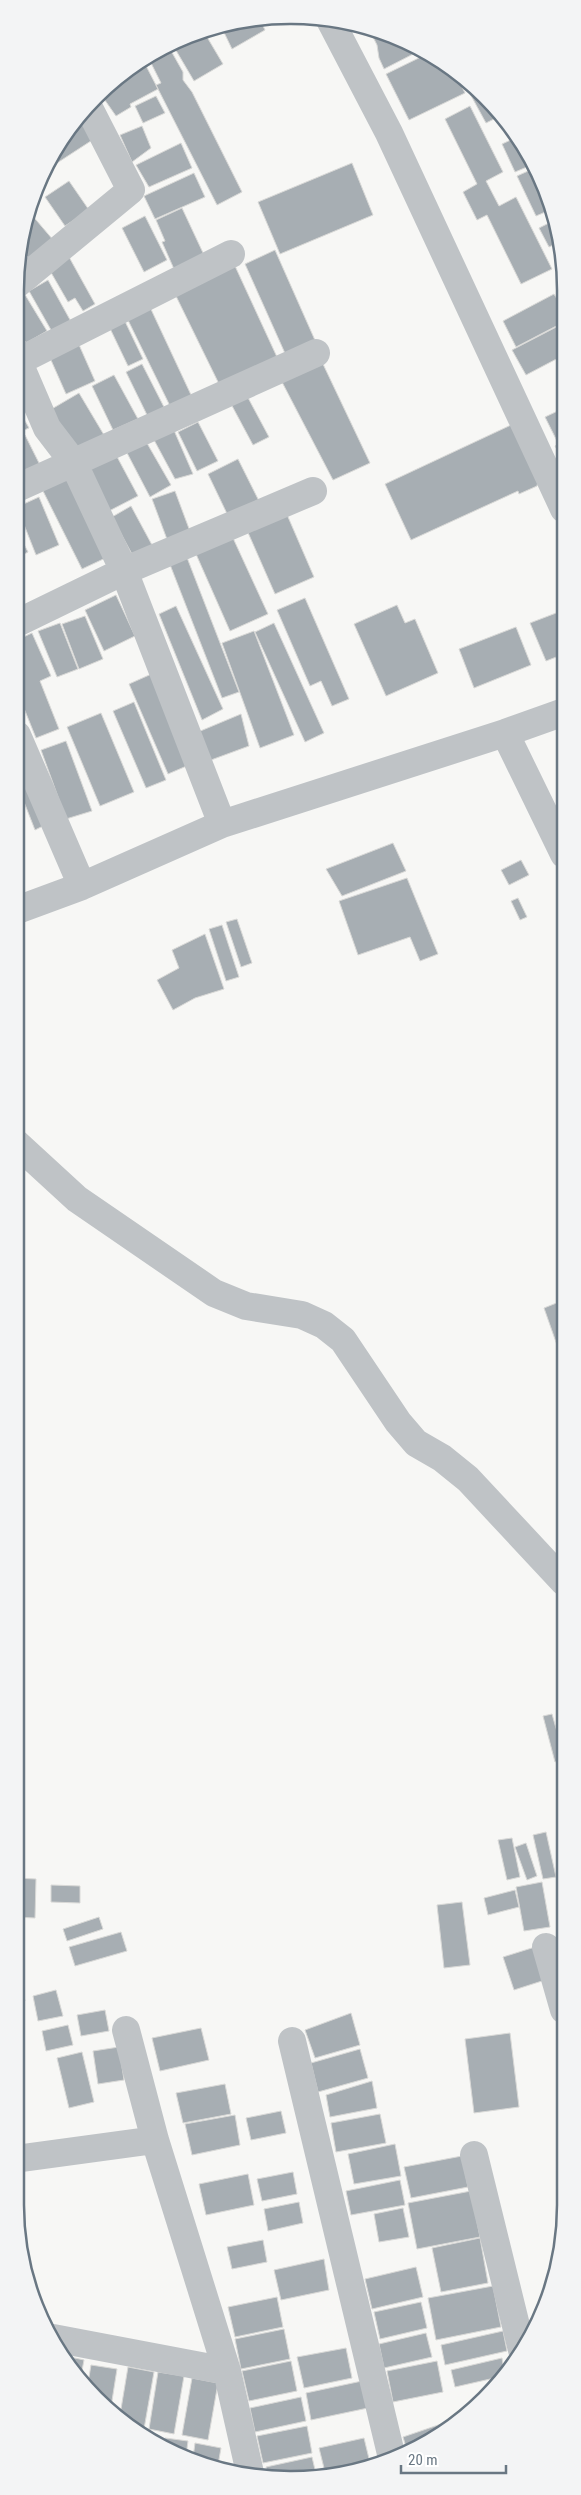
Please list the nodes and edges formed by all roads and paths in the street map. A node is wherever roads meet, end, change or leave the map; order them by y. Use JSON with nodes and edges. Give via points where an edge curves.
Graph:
{"nodes":[{"id":1,"x":334,"y":27,"type":"edge"},
{"id":2,"x":92,"y":113,"type":"edge"},
{"id":3,"x":231,"y":254,"type":"dead end"},
{"id":4,"x":24,"y":278,"type":"edge"},
{"id":5,"x":316,"y":353,"type":"dead end"},
{"id":6,"x":24,"y":356,"type":"edge"},
{"id":7,"x":24,"y":373,"type":"edge"},
{"id":8,"x":73,"y":462,"type":"junction"},
{"id":9,"x":24,"y":485,"type":"edge"},
{"id":10,"x":313,"y":491,"type":"dead end"},
{"id":11,"x":557,"y":494,"type":"edge"},
{"id":12,"x":124,"y":571,"type":"junction"},
{"id":13,"x":24,"y":620,"type":"edge"},
{"id":14,"x":557,"y":714,"type":"edge"},
{"id":15,"x":505,"y":733,"type":"junction"},
{"id":16,"x":24,"y":751,"type":"edge"},
{"id":17,"x":222,"y":824,"type":"junction"},
{"id":18,"x":557,"y":840,"type":"edge"},
{"id":19,"x":82,"y":886,"type":"junction"},
{"id":20,"x":24,"y":907,"type":"edge"},
{"id":21,"x":24,"y":1150,"type":"edge"},
{"id":22,"x":557,"y":1574,"type":"edge"},
{"id":23,"x":546,"y":1947,"type":"dead end"},
{"id":24,"x":557,"y":1986,"type":"edge"},
{"id":25,"x":126,"y":2030,"type":"dead end"},
{"id":26,"x":292,"y":2041,"type":"dead end"},
{"id":27,"x":155,"y":2140,"type":"junction"},
{"id":28,"x":474,"y":2156,"type":"dead end"},
{"id":29,"x":24,"y":2159,"type":"edge"},
{"id":30,"x":60,"y":2339,"type":"edge"},
{"id":31,"x":520,"y":2341,"type":"edge"},
{"id":32,"x":227,"y":2371,"type":"junction"},
{"id":33,"x":391,"y":2452,"type":"edge"},
{"id":34,"x":249,"y":2468,"type":"edge"}],
"edges":[{"from":1,"to":11,"type":"street","via":[[389,133]]},
{"from":2,"to":4,"type":"street","via":[[130,190]]},
{"from":3,"to":6,"type":"street"},
{"from":5,"to":8,"type":"street"},
{"from":7,"to":8,"type":"street","via":[[47,428]]},
{"from":8,"to":9,"type":"street"},
{"from":8,"to":12,"type":"street"},
{"from":10,"to":12,"type":"street"},
{"from":12,"to":13,"type":"street"},
{"from":12,"to":17,"type":"street"},
{"from":14,"to":15,"type":"street"},
{"from":15,"to":17,"type":"street"},
{"from":15,"to":18,"type":"street"},
{"from":16,"to":19,"type":"street"},
{"from":17,"to":19,"type":"street"},
{"from":19,"to":20,"type":"street"},
{"from":21,"to":22,"type":"street","via":[[77,1199],[214,1292],[246,1306],[302,1315],[324,1325],[343,1340],[398,1422],[416,1443],[468,1479]]},
{"from":23,"to":24,"type":"street"},
{"from":25,"to":27,"type":"street"},
{"from":26,"to":33,"type":"street"},
{"from":27,"to":29,"type":"street"},
{"from":27,"to":32,"type":"street"},
{"from":28,"to":31,"type":"street"},
{"from":30,"to":32,"type":"street"},
{"from":32,"to":34,"type":"street"}]}
